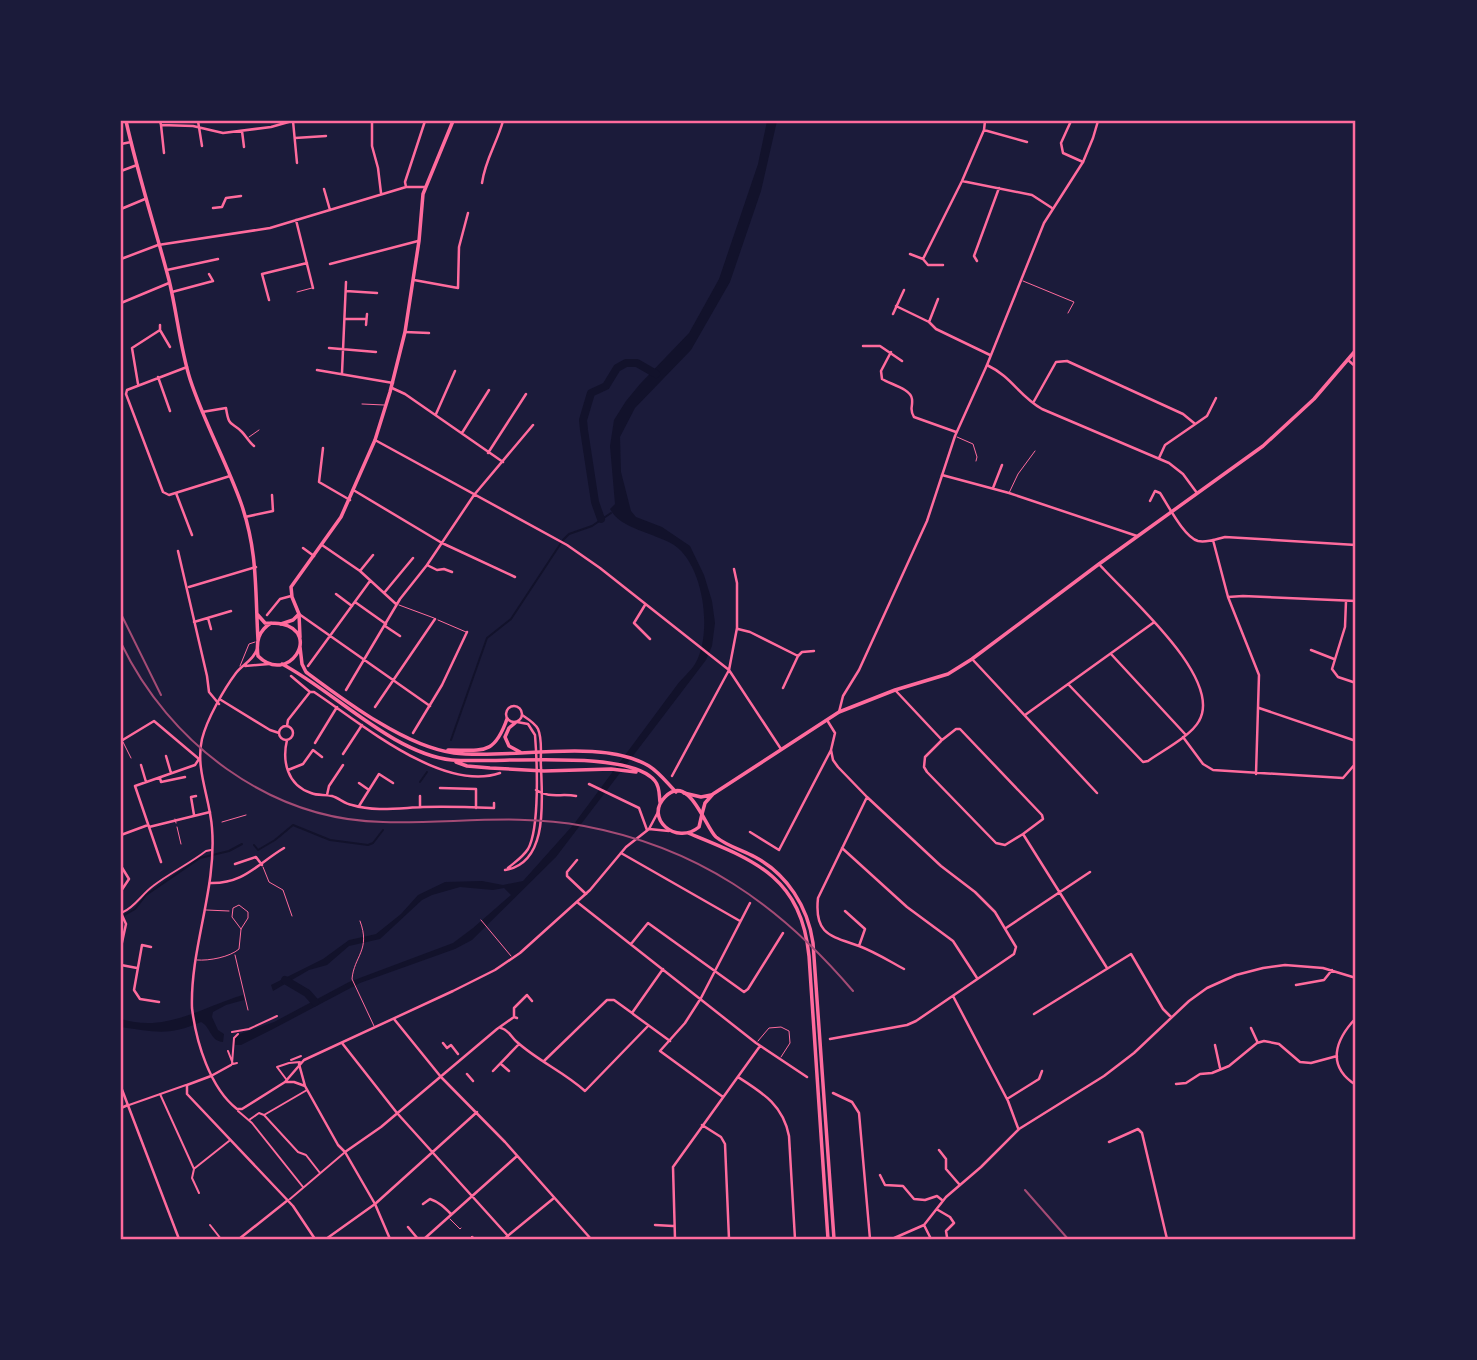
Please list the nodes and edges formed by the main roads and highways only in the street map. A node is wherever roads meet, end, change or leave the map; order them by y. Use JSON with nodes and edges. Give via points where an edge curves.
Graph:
{"nodes":[{"id":1,"x":126,"y":121,"type":"edge"},
{"id":2,"x":453,"y":121,"type":"edge"},
{"id":3,"x":1356,"y":350,"type":"edge"},
{"id":4,"x":256,"y":612,"type":"junction"},
{"id":5,"x":299,"y":614,"type":"junction"},
{"id":6,"x":271,"y":624,"type":"junction"},
{"id":7,"x":281,"y":624,"type":"junction"},
{"id":8,"x":300,"y":637,"type":"junction"},
{"id":9,"x":258,"y":641,"type":"junction"},
{"id":10,"x":300,"y":647,"type":"junction"},
{"id":11,"x":282,"y":664,"type":"junction"},
{"id":12,"x":507,"y":719,"type":"road end"},
{"id":13,"x":516,"y":722,"type":"road end"},
{"id":14,"x":439,"y":750,"type":"junction"},
{"id":15,"x":530,"y":754,"type":"junction"},
{"id":16,"x":451,"y":760,"type":"junction"},
{"id":17,"x":628,"y":769,"type":"junction"},
{"id":18,"x":676,"y":792,"type":"junction"},
{"id":19,"x":684,"y":793,"type":"junction"},
{"id":20,"x":713,"y":794,"type":"junction"},
{"id":21,"x":660,"y":804,"type":"junction"},
{"id":22,"x":702,"y":814,"type":"junction"},
{"id":23,"x":688,"y":833,"type":"junction"},
{"id":24,"x":828,"y":1239,"type":"edge"},
{"id":25,"x":834,"y":1239,"type":"edge"}],
"edges":[{"from":1,"to":4,"type":"main road","via":[[170,283],[187,367],[245,517],[256,567]]},
{"from":2,"to":5,"type":"main road","via":[[425,187],[405,332],[387,405],[355,491],[293,583],[291,596]]},
{"from":3,"to":20,"type":"main road","via":[[1280,432],[972,659],[948,674],[839,712]]},
{"from":4,"to":6,"type":"main road","via":[[260,620]]},
{"from":4,"to":9,"type":"main road"},
{"from":5,"to":7,"type":"main road"},
{"from":5,"to":8,"type":"main road"},
{"from":6,"to":7,"type":"main road"},
{"from":6,"to":9,"type":"main road","via":[[260,631]]},
{"from":7,"to":8,"type":"main road"},
{"from":8,"to":10,"type":"main road"},
{"from":9,"to":11,"type":"main road","via":[[260,659]]},
{"from":10,"to":11,"type":"main road","via":[[298,656]]},
{"from":10,"to":14,"type":"main road","via":[[309,674],[392,730]]},
{"from":11,"to":16,"type":"main road","via":[[406,745]]},
{"from":12,"to":14,"type":"main road","via":[[492,747]]},
{"from":13,"to":15,"type":"main road","via":[[506,733],[506,741],[518,752]]},
{"from":14,"to":15,"type":"main road"},
{"from":15,"to":18,"type":"main road","via":[[589,753],[632,759],[659,774]]},
{"from":16,"to":17,"type":"main road","via":[[467,766],[538,770]]},
{"from":16,"to":17,"type":"main road","via":[[614,763]]},
{"from":17,"to":21,"type":"main road","via":[[651,777],[658,786]]},
{"from":18,"to":19,"type":"main road"},
{"from":18,"to":21,"type":"main road"},
{"from":19,"to":20,"type":"main road"},
{"from":19,"to":22,"type":"main road"},
{"from":20,"to":22,"type":"main road"},
{"from":21,"to":23,"type":"main road","via":[[661,821],[670,831]]},
{"from":22,"to":23,"type":"main road","via":[[699,827]]},
{"from":22,"to":25,"type":"main road","via":[[717,837],[782,878],[807,918],[815,964]]},
{"from":23,"to":24,"type":"main road","via":[[757,863],[777,880],[799,911],[809,956]]}]}
